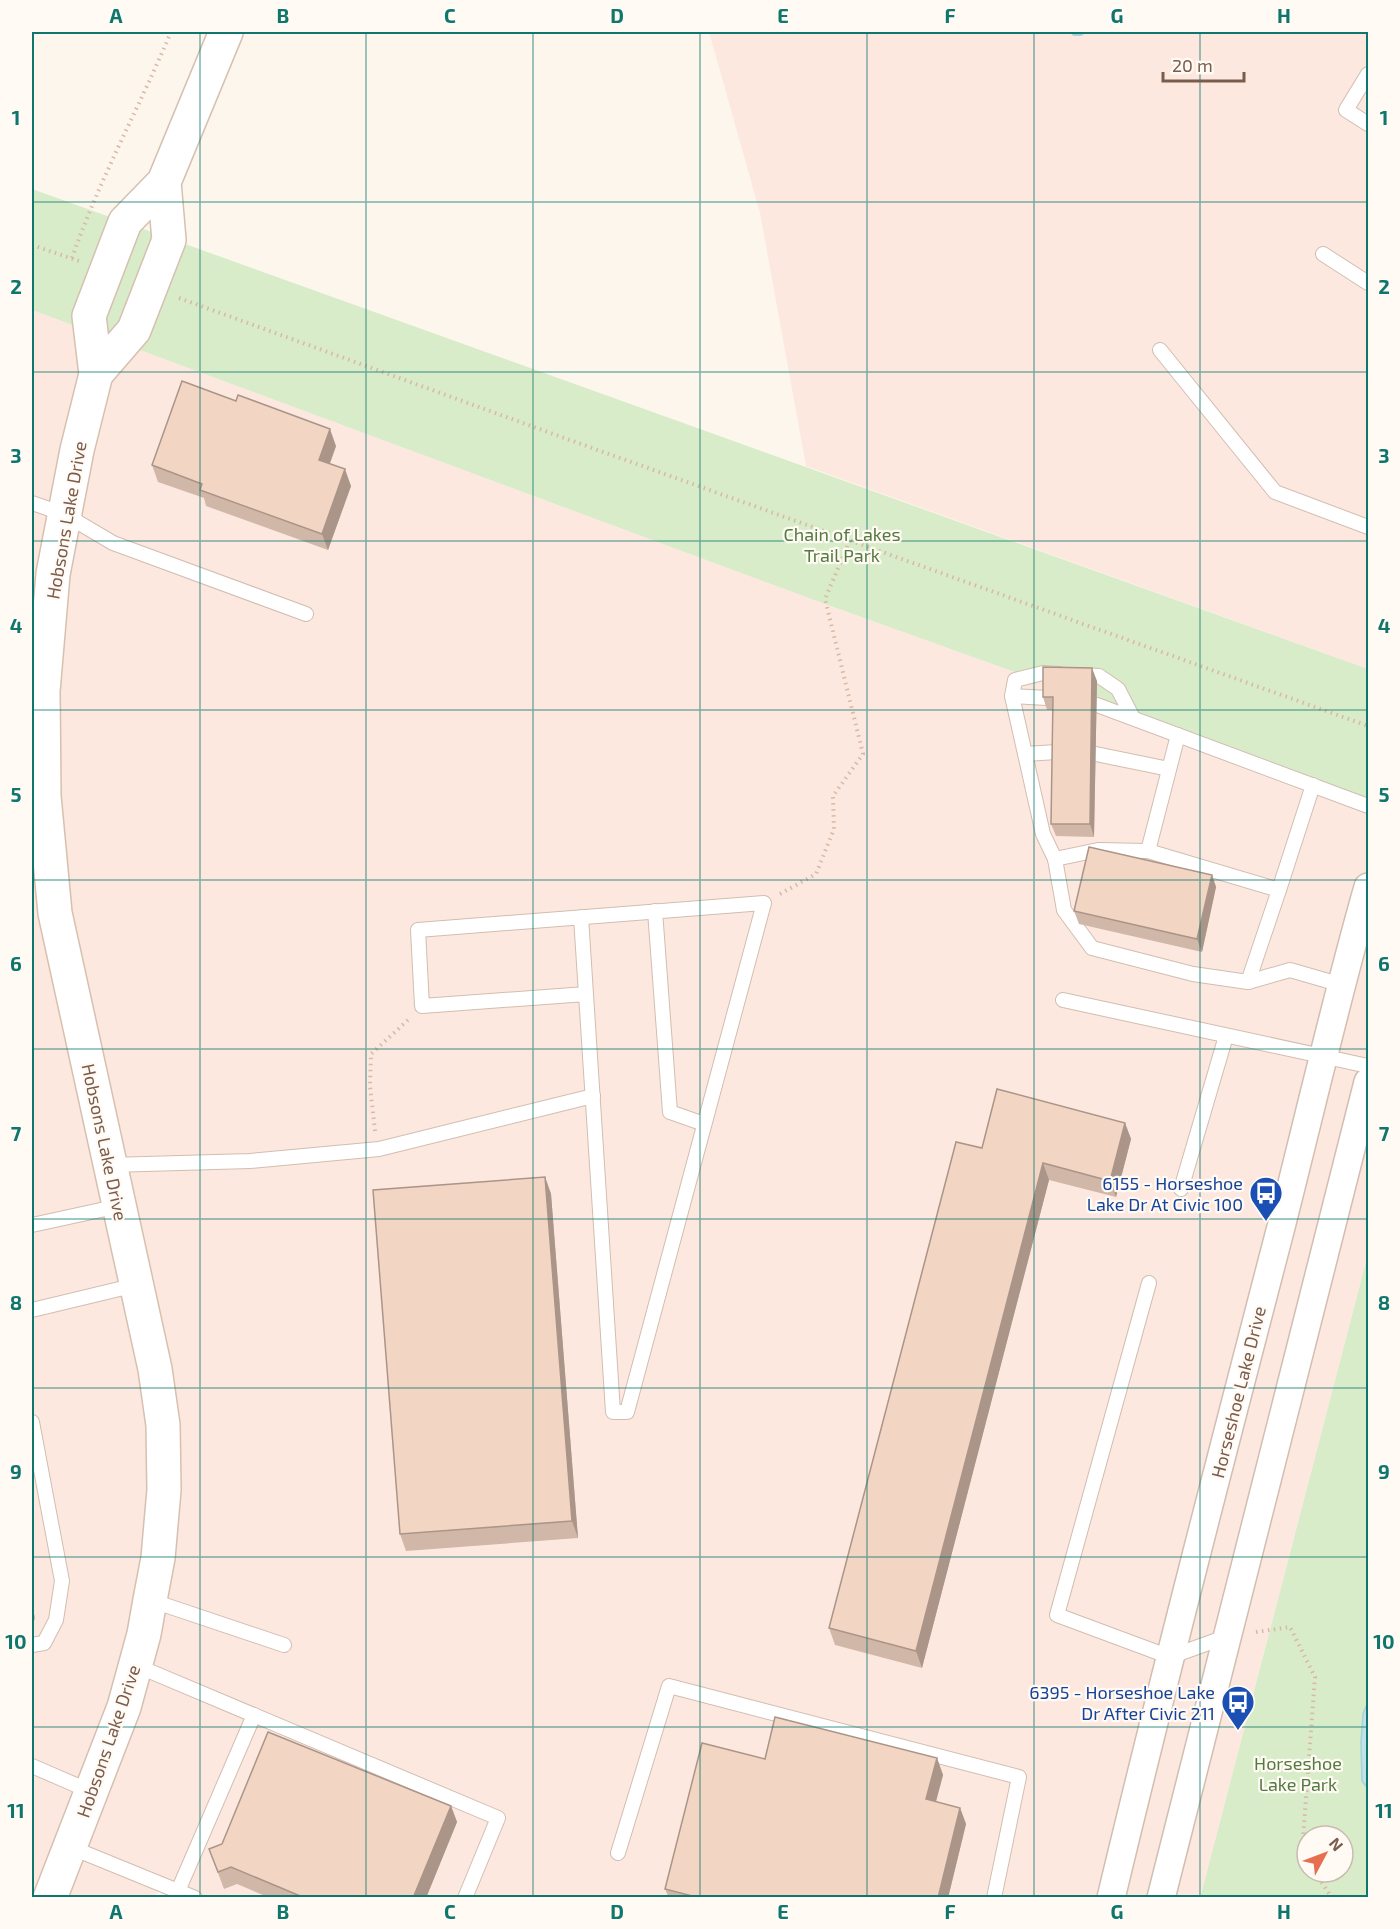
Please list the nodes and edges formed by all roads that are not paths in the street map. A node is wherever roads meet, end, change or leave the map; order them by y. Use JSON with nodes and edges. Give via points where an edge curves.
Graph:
{"nodes":[{"id":1,"x":226,"y":32,"type":"edge"},
{"id":2,"x":1368,"y":74,"type":"edge"},
{"id":3,"x":1368,"y":124,"type":"edge"},
{"id":4,"x":164,"y":182,"type":"junction"},
{"id":5,"x":1323,"y":254,"type":"dead end"},
{"id":6,"x":1368,"y":283,"type":"edge"},
{"id":7,"x":1160,"y":350,"type":"dead end"},
{"id":8,"x":96,"y":374,"type":"junction"},
{"id":9,"x":32,"y":503,"type":"edge"},
{"id":10,"x":64,"y":514,"type":"junction"},
{"id":11,"x":1368,"y":527,"type":"edge"},
{"id":12,"x":306,"y":614,"type":"dead end"},
{"id":13,"x":1012,"y":696,"type":"junction"},
{"id":14,"x":1047,"y":698,"type":"edge"},
{"id":15,"x":1097,"y":705,"type":"dead end"},
{"id":16,"x":1133,"y":718,"type":"junction"},
{"id":17,"x":1178,"y":735,"type":"junction"},
{"id":18,"x":1057,"y":752,"type":"edge"},
{"id":19,"x":1025,"y":754,"type":"junction"},
{"id":20,"x":1096,"y":754,"type":"dead end"},
{"id":21,"x":1169,"y":769,"type":"junction"},
{"id":22,"x":1313,"y":785,"type":"junction"},
{"id":23,"x":1368,"y":806,"type":"edge"},
{"id":24,"x":38,"y":822,"type":"edge"},
{"id":25,"x":1148,"y":851,"type":"junction"},
{"id":26,"x":1055,"y":859,"type":"junction"},
{"id":27,"x":1368,"y":887,"type":"edge"},
{"id":28,"x":1279,"y":890,"type":"junction"},
{"id":29,"x":655,"y":911,"type":"junction"},
{"id":30,"x":581,"y":917,"type":"junction"},
{"id":31,"x":1248,"y":982,"type":"junction"},
{"id":32,"x":1342,"y":985,"type":"junction"},
{"id":33,"x":586,"y":994,"type":"junction"},
{"id":34,"x":1063,"y":1000,"type":"dead end"},
{"id":35,"x":1227,"y":1036,"type":"junction"},
{"id":36,"x":1325,"y":1057,"type":"junction"},
{"id":37,"x":1368,"y":1066,"type":"edge"},
{"id":38,"x":1368,"y":1082,"type":"edge"},
{"id":39,"x":593,"y":1096,"type":"junction"},
{"id":40,"x":704,"y":1124,"type":"junction"},
{"id":41,"x":110,"y":1166,"type":"junction"},
{"id":42,"x":1181,"y":1189,"type":"dead end"},
{"id":43,"x":119,"y":1206,"type":"junction"},
{"id":44,"x":32,"y":1225,"type":"edge"},
{"id":45,"x":1149,"y":1283,"type":"dead end"},
{"id":46,"x":136,"y":1285,"type":"junction"},
{"id":47,"x":32,"y":1310,"type":"edge"},
{"id":48,"x":32,"y":1422,"type":"edge"},
{"id":49,"x":150,"y":1600,"type":"junction"},
{"id":50,"x":1228,"y":1636,"type":"junction"},
{"id":51,"x":32,"y":1645,"type":"edge"},
{"id":52,"x":284,"y":1645,"type":"dead end"},
{"id":53,"x":1170,"y":1657,"type":"junction"},
{"id":54,"x":135,"y":1665,"type":"junction"},
{"id":55,"x":254,"y":1715,"type":"junction"},
{"id":56,"x":32,"y":1766,"type":"edge"},
{"id":57,"x":92,"y":1792,"type":"junction"},
{"id":58,"x":70,"y":1847,"type":"junction"},
{"id":59,"x":618,"y":1853,"type":"dead end"},
{"id":60,"x":178,"y":1891,"type":"junction"},
{"id":61,"x":50,"y":1898,"type":"edge"},
{"id":62,"x":195,"y":1898,"type":"edge"},
{"id":63,"x":465,"y":1898,"type":"edge"},
{"id":64,"x":994,"y":1898,"type":"edge"},
{"id":65,"x":1111,"y":1898,"type":"edge"},
{"id":66,"x":1161,"y":1898,"type":"edge"}],
"edges":[{"from":1,"to":4,"type":"street","name":"Hobsons Lake Drive"},
{"from":2,"to":3,"type":"lane","via":[[1346,110]]},
{"from":4,"to":8,"type":"street","name":"Hobsons Lake Drive","via":[[169,240],[134,330]]},
{"from":4,"to":8,"type":"street","name":"Hobsons Lake Drive","via":[[125,222],[89,315]]},
{"from":5,"to":6,"type":"lane"},
{"from":7,"to":11,"type":"lane","via":[[1275,492]]},
{"from":8,"to":10,"type":"street","name":"Hobsons Lake Drive"},
{"from":9,"to":10,"type":"lane"},
{"from":10,"to":12,"type":"lane","via":[[113,543]]},
{"from":10,"to":24,"type":"street","name":"Hobsons Lake Drive","via":[[53,574],[43,691]]},
{"from":13,"to":14,"type":"lane"},
{"from":13,"to":16,"type":"lane","via":[[1015,680],[1034,675],[1099,676],[1118,689]]},
{"from":13,"to":19,"type":"lane"},
{"from":15,"to":16,"type":"lane"},
{"from":16,"to":17,"type":"lane"},
{"from":17,"to":21,"type":"lane"},
{"from":17,"to":22,"type":"lane"},
{"from":18,"to":19,"type":"lane"},
{"from":19,"to":26,"type":"lane","via":[[1043,834]]},
{"from":20,"to":21,"type":"lane"},
{"from":21,"to":25,"type":"lane"},
{"from":22,"to":23,"type":"lane"},
{"from":22,"to":28,"type":"lane"},
{"from":24,"to":41,"type":"street","name":"Hobsons Lake Drive"},
{"from":25,"to":26,"type":"lane","via":[[1098,850]]},
{"from":25,"to":28,"type":"lane"},
{"from":26,"to":31,"type":"lane","via":[[1064,910],[1092,948],[1193,974]]},
{"from":27,"to":32,"type":"street","name":"Horseshoe Lake Drive"},
{"from":28,"to":31,"type":"lane"},
{"from":29,"to":30,"type":"lane"},
{"from":29,"to":40,"type":"lane","via":[[670,1112]]},
{"from":29,"to":40,"type":"lane","via":[[764,903]]},
{"from":30,"to":33,"type":"lane"},
{"from":30,"to":33,"type":"lane","via":[[418,930],[422,1006]]},
{"from":31,"to":32,"type":"lane","via":[[1290,970]]},
{"from":32,"to":36,"type":"street","name":"Horseshoe Lake Drive"},
{"from":33,"to":39,"type":"lane"},
{"from":34,"to":35,"type":"lane"},
{"from":35,"to":36,"type":"lane"},
{"from":35,"to":42,"type":"lane"},
{"from":36,"to":37,"type":"lane"},
{"from":36,"to":53,"type":"street","name":"Horseshoe Lake Drive"},
{"from":38,"to":50,"type":"street"},
{"from":39,"to":40,"type":"lane","via":[[613,1412],[627,1412]]},
{"from":39,"to":41,"type":"lane","via":[[379,1149],[250,1161]]},
{"from":41,"to":43,"type":"street","name":"Hobsons Lake Drive"},
{"from":43,"to":44,"type":"lane"},
{"from":43,"to":46,"type":"street","name":"Hobsons Lake Drive"},
{"from":45,"to":53,"type":"lane","via":[[1058,1615]]},
{"from":46,"to":47,"type":"lane"},
{"from":46,"to":49,"type":"street","name":"Hobsons Lake Drive","via":[[163,1425],[164,1490]]},
{"from":48,"to":51,"type":"lane","via":[[62,1581],[56,1620],[44,1643]]},
{"from":49,"to":52,"type":"lane"},
{"from":49,"to":54,"type":"street","name":"Hobsons Lake Drive"},
{"from":50,"to":53,"type":"lane"},
{"from":50,"to":66,"type":"street"},
{"from":53,"to":65,"type":"street","name":"Horseshoe Lake Drive"},
{"from":54,"to":55,"type":"lane"},
{"from":54,"to":57,"type":"street","name":"Hobsons Lake Drive","via":[[124,1707]]},
{"from":55,"to":60,"type":"lane"},
{"from":55,"to":63,"type":"lane","via":[[498,1818]]},
{"from":56,"to":57,"type":"lane"},
{"from":57,"to":58,"type":"street","name":"Hobsons Lake Drive"},
{"from":58,"to":60,"type":"lane"},
{"from":58,"to":61,"type":"street","name":"Hobsons Lake Drive"},
{"from":59,"to":64,"type":"lane","via":[[669,1686],[1019,1777]]},
{"from":60,"to":62,"type":"lane"}]}
